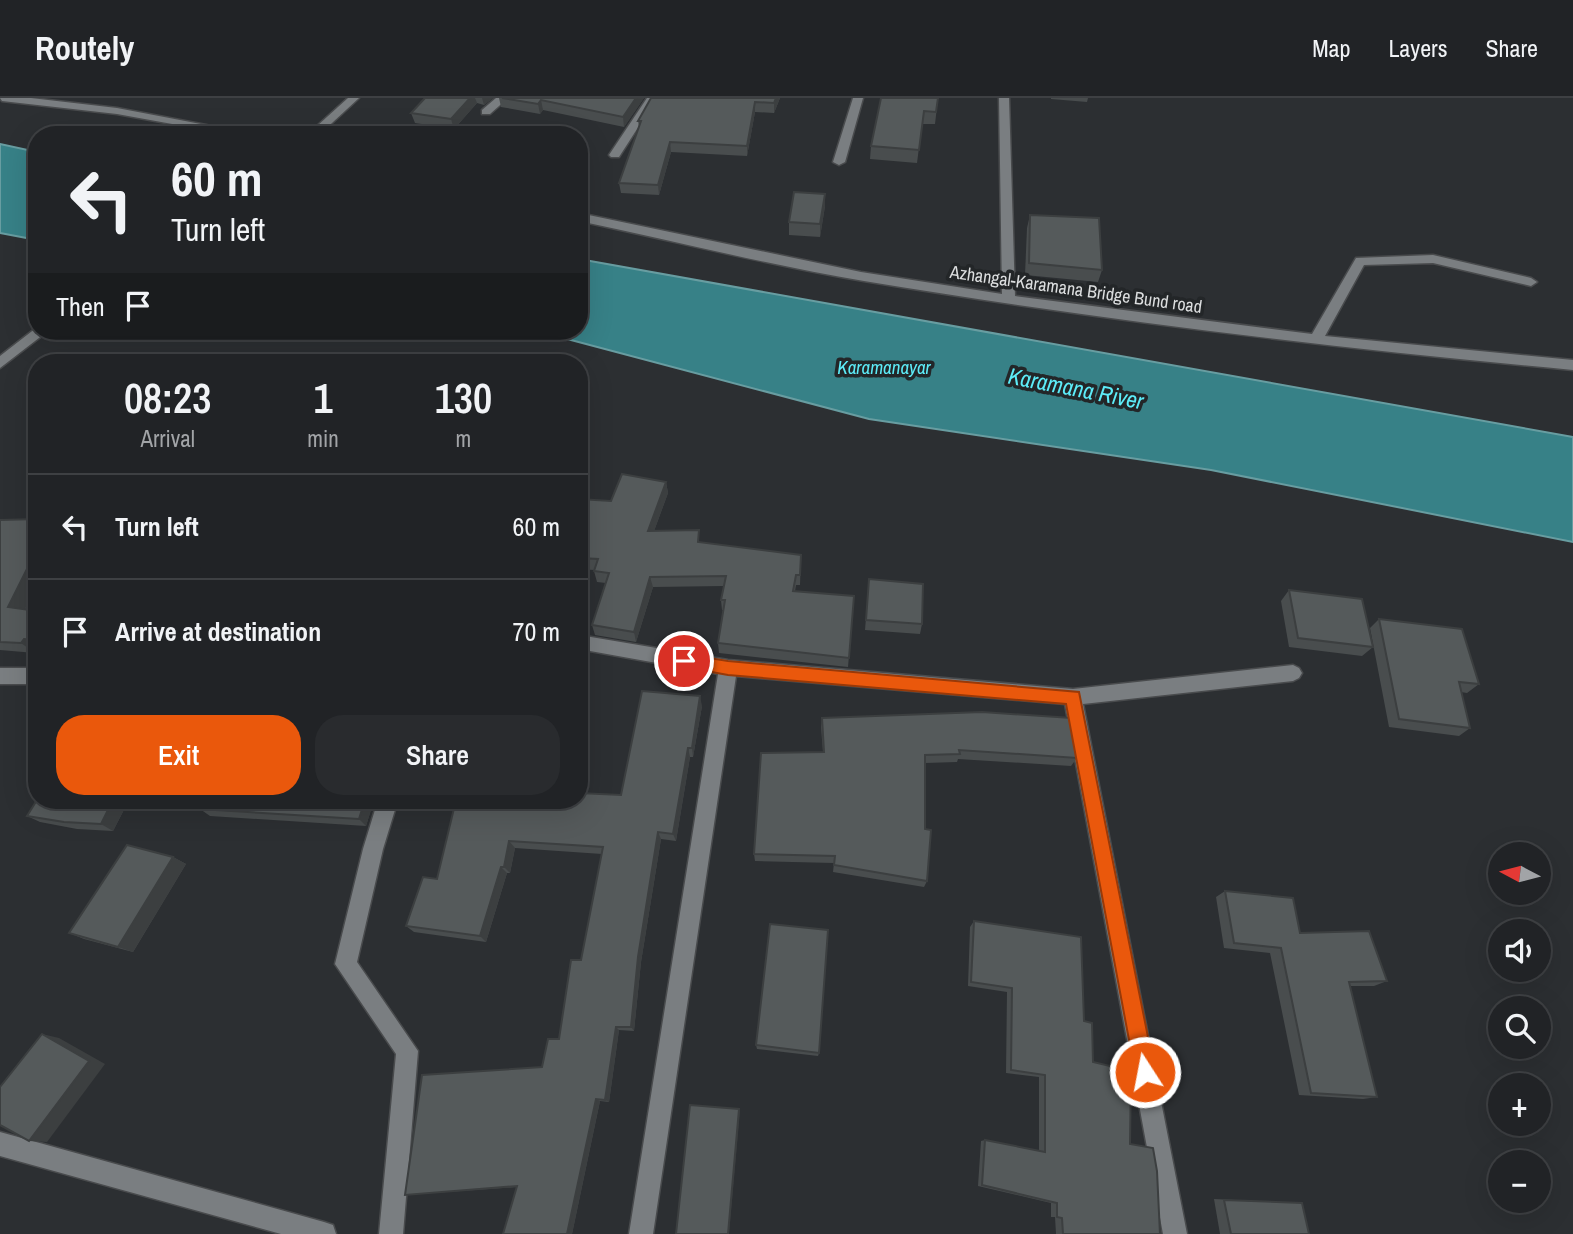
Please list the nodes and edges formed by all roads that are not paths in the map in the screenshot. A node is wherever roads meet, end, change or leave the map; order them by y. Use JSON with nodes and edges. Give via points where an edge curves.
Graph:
{"nodes":[{"id":1,"x":2,"y":98,"type":"edge"},
{"id":2,"x":354,"y":98,"type":"edge"},
{"id":3,"x":503,"y":98,"type":"edge"},
{"id":4,"x":652,"y":98,"type":"edge"},
{"id":5,"x":858,"y":98,"type":"edge"},
{"id":6,"x":1004,"y":98,"type":"edge"},
{"id":7,"x":486,"y":112,"type":"dead end"},
{"id":8,"x":202,"y":126,"type":"edge"},
{"id":9,"x":322,"y":126,"type":"edge"},
{"id":10,"x":615,"y":155,"type":"dead end"},
{"id":11,"x":839,"y":163,"type":"dead end"},
{"id":12,"x":588,"y":219,"type":"edge"},
{"id":13,"x":1531,"y":282,"type":"dead end"},
{"id":14,"x":1009,"y":299,"type":"junction"},
{"id":15,"x":29,"y":340,"type":"edge"},
{"id":16,"x":1316,"y":340,"type":"junction"},
{"id":17,"x":0,"y":363,"type":"edge"},
{"id":18,"x":1573,"y":365,"type":"edge"},
{"id":19,"x":588,"y":644,"type":"edge"},
{"id":20,"x":728,"y":668,"type":"junction"},
{"id":21,"x":1293,"y":673,"type":"dead end"},
{"id":22,"x":0,"y":676,"type":"edge"},
{"id":23,"x":28,"y":676,"type":"edge"},
{"id":24,"x":1073,"y":697,"type":"junction"},
{"id":25,"x":385,"y":809,"type":"edge"},
{"id":26,"x":0,"y":1144,"type":"edge"},
{"id":27,"x":324,"y":1234,"type":"edge"},
{"id":28,"x":391,"y":1234,"type":"edge"},
{"id":29,"x":641,"y":1234,"type":"edge"},
{"id":30,"x":1175,"y":1234,"type":"edge"}],
"edges":[{"from":1,"to":8,"type":"street"},
{"from":2,"to":9,"type":"street"},
{"from":3,"to":7,"type":"street"},
{"from":4,"to":10,"type":"street"},
{"from":5,"to":11,"type":"street"},
{"from":6,"to":14,"type":"street"},
{"from":12,"to":14,"type":"street","name":"Azhangal-Karamana Bridge Bund road","via":[[861,276]]},
{"from":13,"to":16,"type":"street","via":[[1433,258],[1360,261]]},
{"from":14,"to":16,"type":"street","name":"Azhangal-Karamana Bridge Bund road"},
{"from":15,"to":17,"type":"street"},
{"from":16,"to":18,"type":"street","name":"Azhangal-Karamana Bridge Bund road"},
{"from":19,"to":20,"type":"street"},
{"from":20,"to":24,"type":"street"},
{"from":20,"to":29,"type":"street"},
{"from":21,"to":24,"type":"street"},
{"from":22,"to":23,"type":"street"},
{"from":24,"to":30,"type":"street"},
{"from":25,"to":28,"type":"street","via":[[346,964],[407,1051]]},
{"from":26,"to":27,"type":"street"}]}
